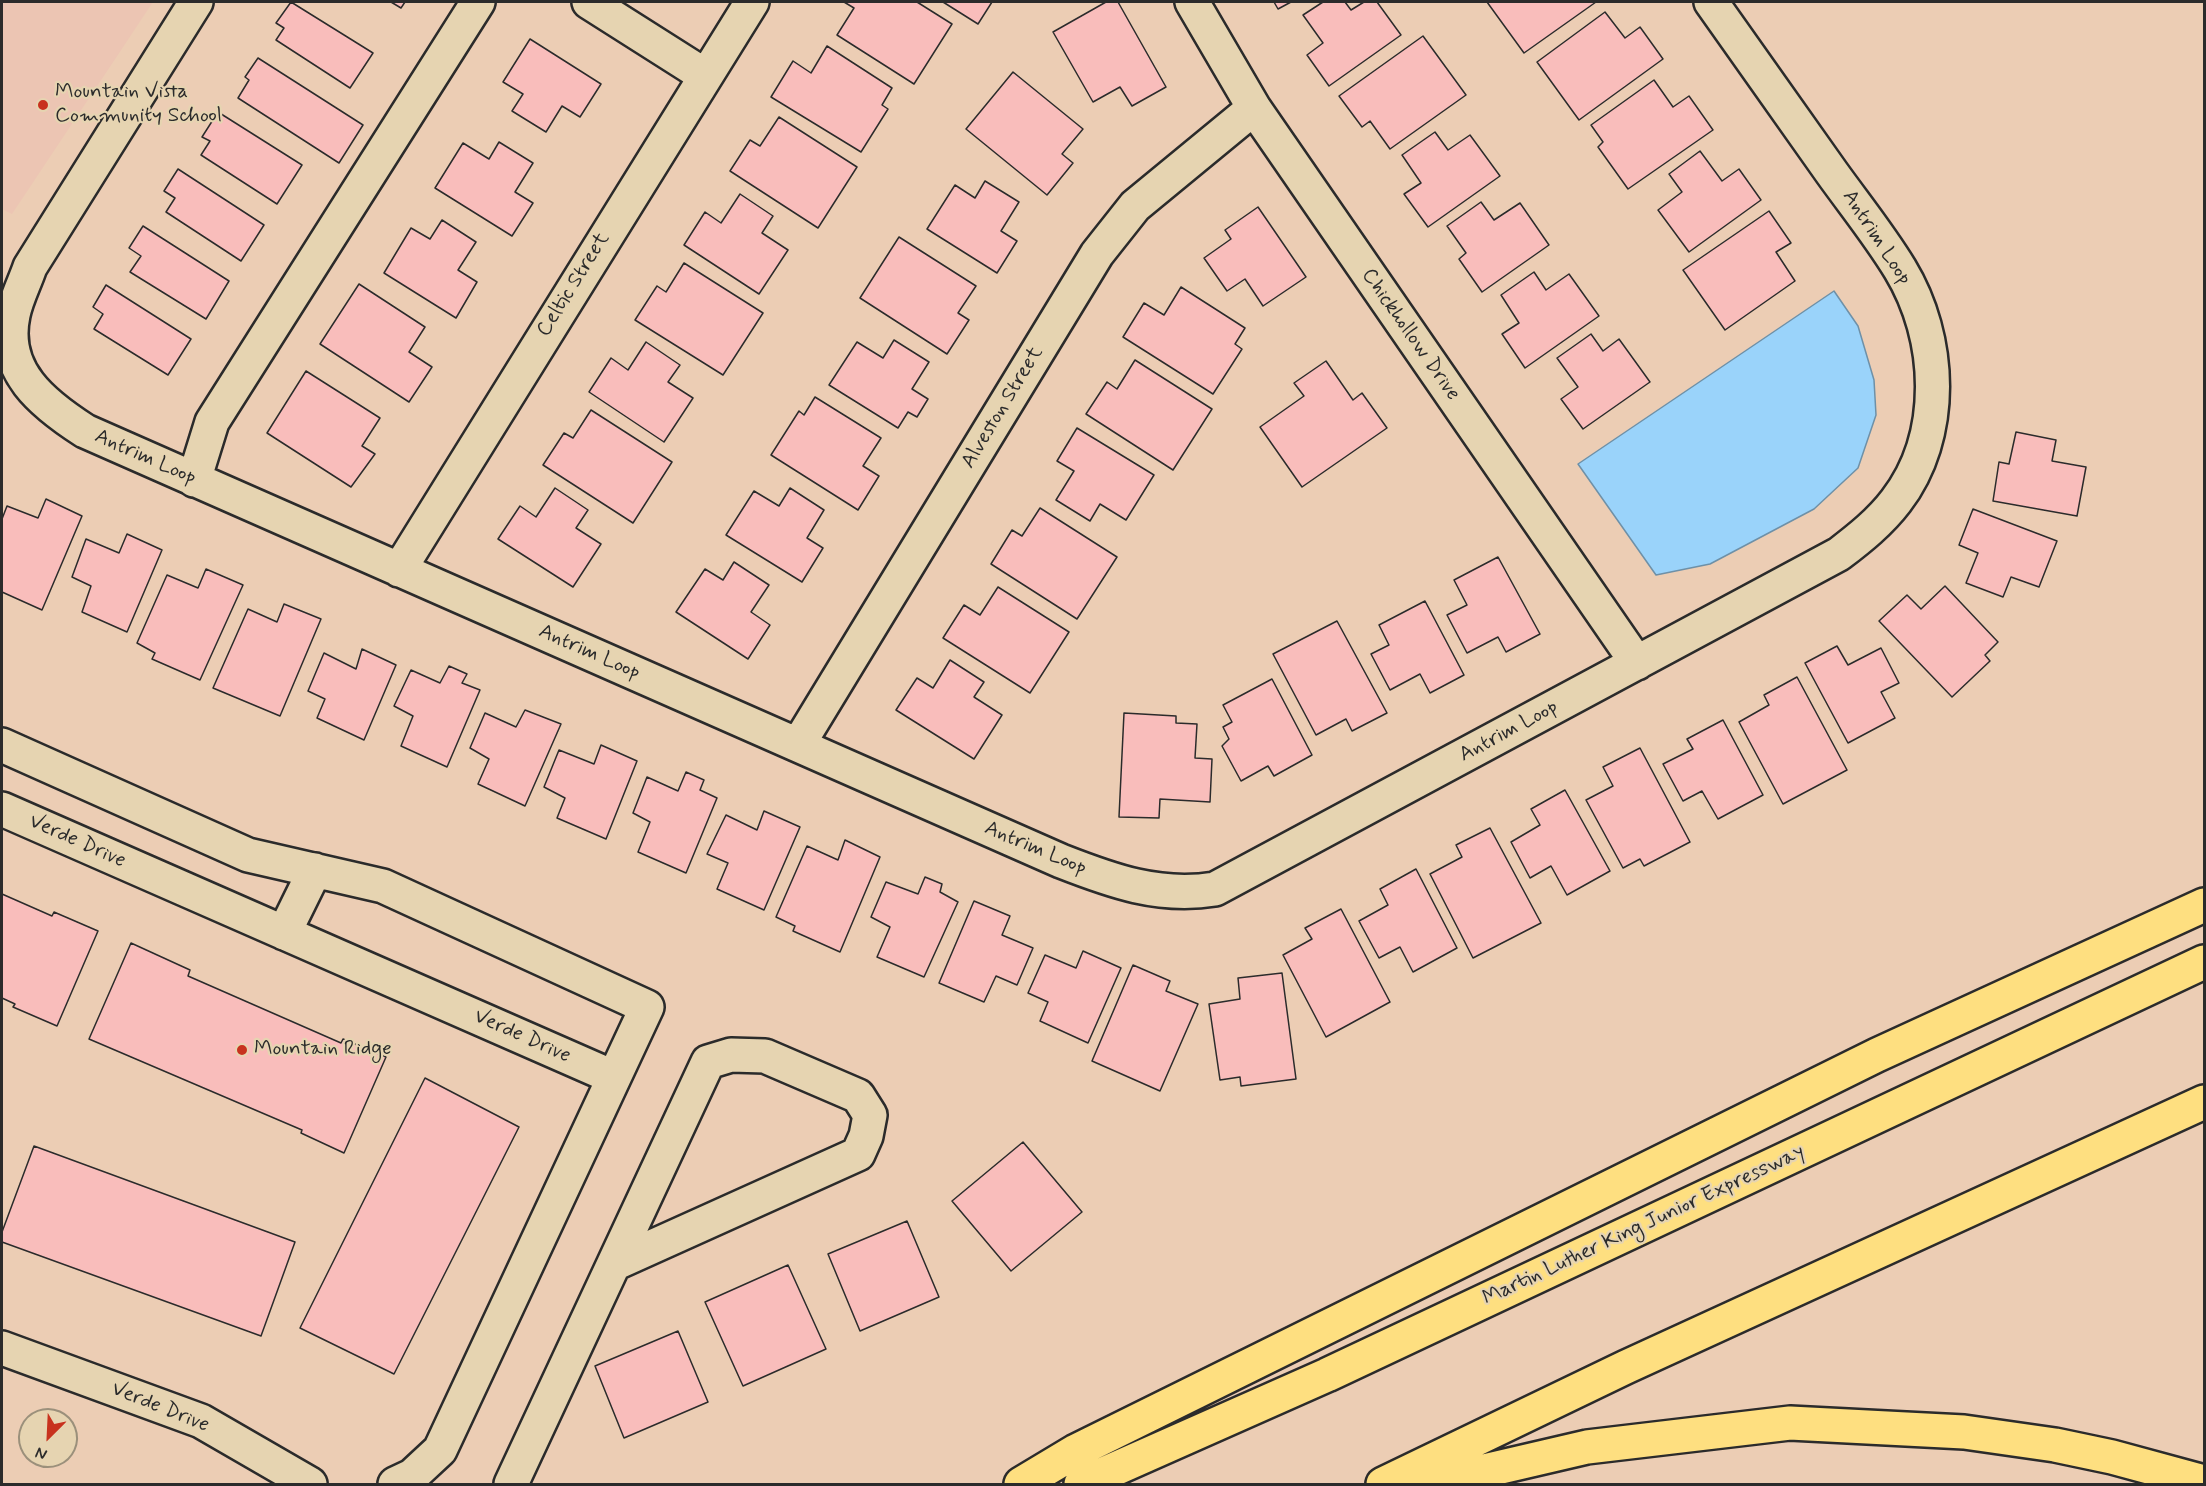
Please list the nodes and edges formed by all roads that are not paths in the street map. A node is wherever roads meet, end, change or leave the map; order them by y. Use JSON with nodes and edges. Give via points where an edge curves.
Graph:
{"nodes":[{"id":1,"x":196,"y":2,"type":"edge"},
{"id":2,"x":478,"y":2,"type":"edge"},
{"id":3,"x":589,"y":2,"type":"edge"},
{"id":4,"x":752,"y":2,"type":"edge"},
{"id":5,"x":1192,"y":2,"type":"edge"},
{"id":6,"x":1711,"y":2,"type":"edge"},
{"id":7,"x":704,"y":75,"type":"junction"},
{"id":8,"x":1254,"y":108,"type":"junction"},
{"id":9,"x":194,"y":480,"type":"junction"},
{"id":10,"x":399,"y":570,"type":"junction"},
{"id":11,"x":1636,"y":663,"type":"junction"},
{"id":12,"x":2,"y":745,"type":"edge"},
{"id":13,"x":798,"y":745,"type":"junction"},
{"id":14,"x":2,"y":809,"type":"edge"},
{"id":15,"x":315,"y":870,"type":"junction"},
{"id":16,"x":2205,"y":905,"type":"edge"},
{"id":17,"x":284,"y":933,"type":"junction"},
{"id":18,"x":2205,"y":962,"type":"edge"},
{"id":19,"x":613,"y":1077,"type":"junction"},
{"id":20,"x":2205,"y":1102,"type":"edge"},
{"id":21,"x":614,"y":1264,"type":"junction"},
{"id":22,"x":2,"y":1348,"type":"edge"},
{"id":23,"x":2205,"y":1482,"type":"edge"},
{"id":24,"x":310,"y":1485,"type":"edge"},
{"id":25,"x":395,"y":1485,"type":"edge"},
{"id":26,"x":511,"y":1485,"type":"edge"},
{"id":27,"x":1021,"y":1485,"type":"edge"},
{"id":28,"x":1081,"y":1485,"type":"edge"},
{"id":29,"x":1383,"y":1485,"type":"edge"},
{"id":30,"x":1428,"y":1485,"type":"edge"}],
"edges":[{"from":1,"to":9,"type":"street","name":"Antrim Loop","via":[[30,267],[13,315],[13,354],[28,386],[54,411],[85,431]]},
{"from":2,"to":9,"type":"street","via":[[212,422]]},
{"from":3,"to":7,"type":"street"},
{"from":4,"to":7,"type":"street","name":"Celtic Street"},
{"from":5,"to":8,"type":"street","name":"Chickhollow Drive"},
{"from":6,"to":11,"type":"street","name":"Antrim Loop","via":[[1901,270],[1924,321],[1933,366],[1929,418],[1920,457],[1897,500],[1872,528],[1839,554]]},
{"from":7,"to":10,"type":"street","name":"Celtic Street"},
{"from":8,"to":11,"type":"street","name":"Chickhollow Drive"},
{"from":8,"to":13,"type":"street","name":"Alveston Street","via":[[1135,206],[1097,254]]},
{"from":9,"to":10,"type":"street","name":"Antrim Loop"},
{"from":10,"to":13,"type":"street","name":"Antrim Loop"},
{"from":11,"to":13,"type":"street","name":"Antrim Loop","via":[[1215,890],[1186,894],[1103,878]]},
{"from":12,"to":15,"type":"street","via":[[248,855]]},
{"from":14,"to":17,"type":"street","name":"Verde Drive"},
{"from":15,"to":17,"type":"street"},
{"from":15,"to":19,"type":"street","via":[[383,886],[647,1007]]},
{"from":16,"to":27,"type":"highway","via":[[1856,1066],[1076,1451]]},
{"from":17,"to":19,"type":"street","name":"Verde Drive"},
{"from":18,"to":28,"type":"highway","name":"Martin Luther King Junior Expressway","via":[[1327,1376]]},
{"from":19,"to":25,"type":"street","via":[[440,1450],[412,1476]]},
{"from":20,"to":29,"type":"highway","via":[[1626,1367]]},
{"from":21,"to":21,"type":"street","via":[[708,1062],[731,1055],[765,1056],[858,1096],[870,1115],[858,1154]]},
{"from":21,"to":26,"type":"street"},
{"from":22,"to":24,"type":"street","name":"Verde Drive","via":[[201,1421]]},
{"from":23,"to":30,"type":"highway","via":[[2055,1445],[1964,1432],[1790,1423],[1587,1447]]}]}
